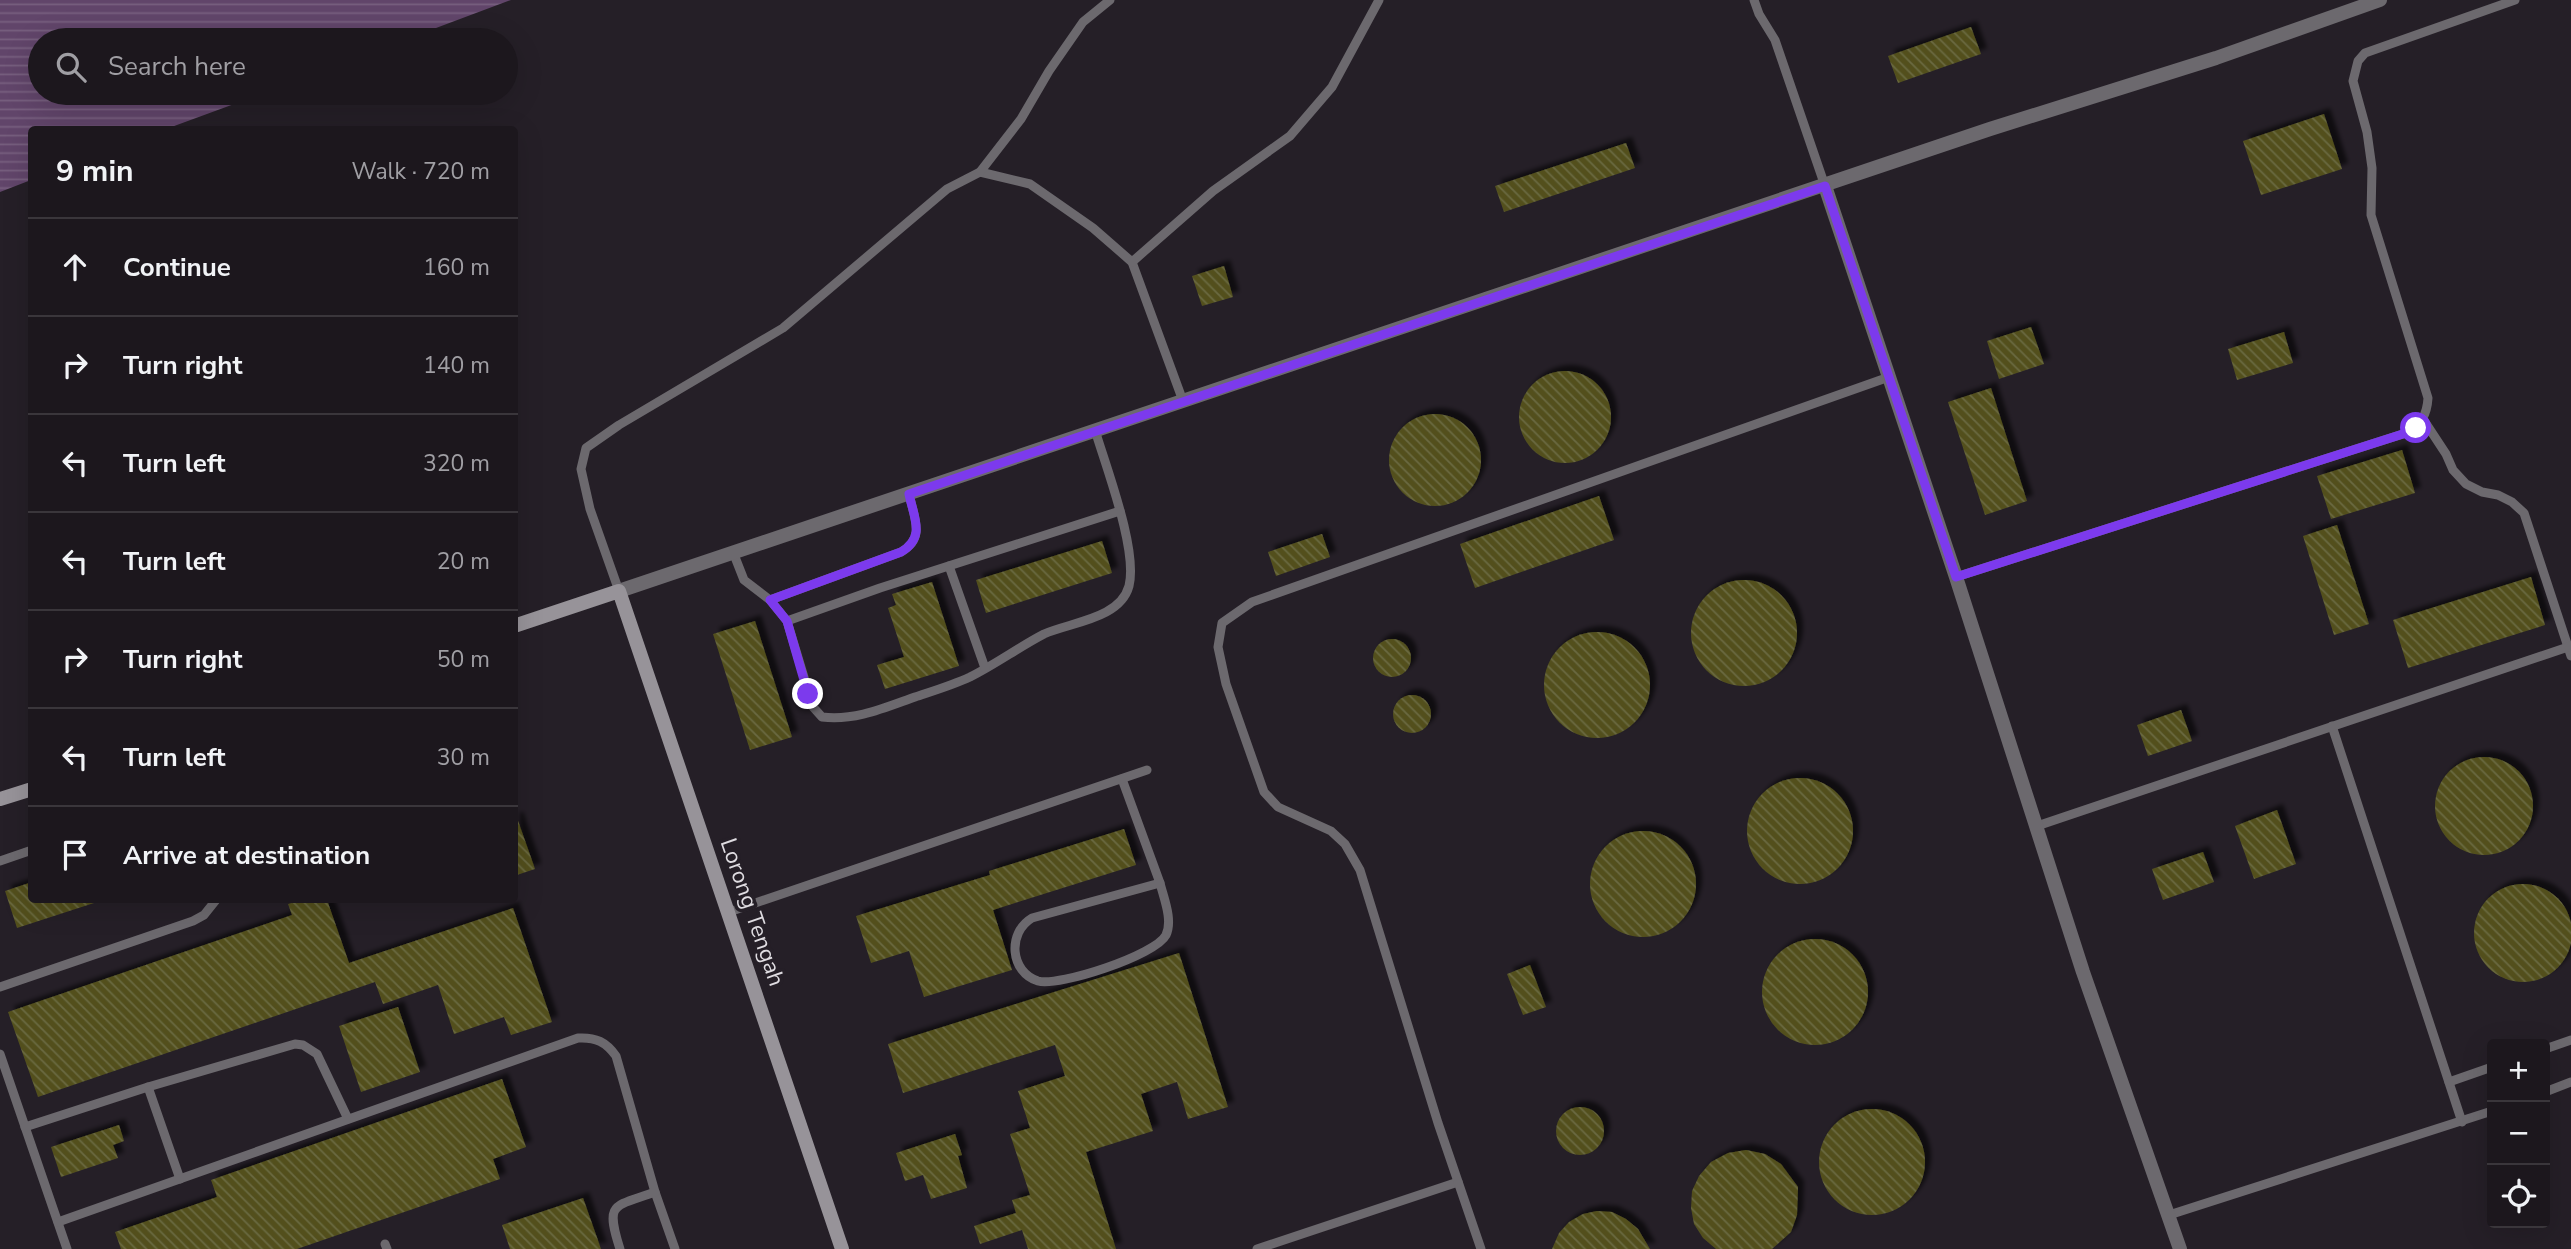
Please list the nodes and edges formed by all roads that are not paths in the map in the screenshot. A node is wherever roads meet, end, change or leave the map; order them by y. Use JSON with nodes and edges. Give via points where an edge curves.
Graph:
{"nodes":[{"id":1,"x":1110,"y":0,"type":"edge"},
{"id":2,"x":1379,"y":0,"type":"edge"},
{"id":3,"x":1754,"y":0,"type":"edge"},
{"id":4,"x":2380,"y":0,"type":"edge"},
{"id":5,"x":2515,"y":0,"type":"edge"},
{"id":6,"x":979,"y":172,"type":"junction"},
{"id":7,"x":1825,"y":186,"type":"junction"},
{"id":8,"x":1132,"y":262,"type":"junction"},
{"id":9,"x":1889,"y":377,"type":"junction"},
{"id":10,"x":1183,"y":401,"type":"junction"},
{"id":11,"x":2423,"y":419,"type":"junction"},
{"id":12,"x":1095,"y":430,"type":"junction"},
{"id":13,"x":909,"y":494,"type":"junction"},
{"id":14,"x":1120,"y":511,"type":"junction"},
{"id":15,"x":733,"y":552,"type":"junction"},
{"id":16,"x":949,"y":566,"type":"junction"},
{"id":17,"x":1956,"y":577,"type":"junction"},
{"id":18,"x":619,"y":591,"type":"junction"},
{"id":19,"x":770,"y":600,"type":"junction"},
{"id":20,"x":787,"y":621,"type":"junction"},
{"id":21,"x":518,"y":625,"type":"edge"},
{"id":22,"x":2570,"y":649,"type":"edge"},
{"id":23,"x":985,"y":667,"type":"junction"},
{"id":24,"x":2332,"y":726,"type":"junction"},
{"id":25,"x":1147,"y":770,"type":"dead end"},
{"id":26,"x":1122,"y":779,"type":"junction"},
{"id":27,"x":28,"y":790,"type":"edge"},
{"id":28,"x":0,"y":799,"type":"edge"},
{"id":29,"x":2037,"y":825,"type":"junction"},
{"id":30,"x":28,"y":851,"type":"edge"},
{"id":31,"x":0,"y":860,"type":"edge"},
{"id":32,"x":1160,"y":883,"type":"junction"},
{"id":33,"x":214,"y":903,"type":"edge"},
{"id":34,"x":729,"y":912,"type":"junction"},
{"id":35,"x":0,"y":987,"type":"edge"},
{"id":36,"x":2571,"y":1040,"type":"edge"},
{"id":37,"x":2550,"y":1047,"type":"edge"},
{"id":38,"x":0,"y":1054,"type":"edge"},
{"id":39,"x":2487,"y":1070,"type":"edge"},
{"id":40,"x":2449,"y":1082,"type":"junction"},
{"id":41,"x":2571,"y":1082,"type":"edge"},
{"id":42,"x":148,"y":1087,"type":"junction"},
{"id":43,"x":2550,"y":1090,"type":"edge"},
{"id":44,"x":2487,"y":1113,"type":"edge"},
{"id":45,"x":348,"y":1119,"type":"junction"},
{"id":46,"x":2462,"y":1122,"type":"junction"},
{"id":47,"x":25,"y":1127,"type":"junction"},
{"id":48,"x":180,"y":1179,"type":"junction"},
{"id":49,"x":1458,"y":1182,"type":"junction"},
{"id":50,"x":656,"y":1192,"type":"junction"},
{"id":51,"x":2169,"y":1215,"type":"junction"},
{"id":52,"x":58,"y":1222,"type":"junction"},
{"id":53,"x":67,"y":1249,"type":"edge"},
{"id":54,"x":620,"y":1249,"type":"edge"},
{"id":55,"x":675,"y":1249,"type":"edge"},
{"id":56,"x":842,"y":1249,"type":"edge"},
{"id":57,"x":1257,"y":1249,"type":"edge"},
{"id":58,"x":1481,"y":1249,"type":"edge"},
{"id":59,"x":2180,"y":1249,"type":"edge"}],
"edges":[{"from":1,"to":6,"type":"lane","via":[[1083,22],[1021,119]]},
{"from":2,"to":8,"type":"lane","via":[[1332,87],[1290,136],[1213,191]]},
{"from":3,"to":7,"type":"lane","via":[[1775,40]]},
{"from":4,"to":7,"type":"street"},
{"from":5,"to":11,"type":"lane","via":[[2365,53],[2354,71],[2372,168],[2371,215],[2426,387]]},
{"from":6,"to":8,"type":"lane","via":[[1030,184]]},
{"from":6,"to":18,"type":"lane","via":[[947,189],[783,328],[586,448],[581,470]]},
{"from":7,"to":9,"type":"street"},
{"from":7,"to":10,"type":"street"},
{"from":8,"to":10,"type":"lane"},
{"from":9,"to":17,"type":"street"},
{"from":9,"to":49,"type":"lane","via":[[1252,602],[1222,623],[1218,647],[1226,684],[1264,792],[1278,807],[1331,831],[1360,870]]},
{"from":10,"to":12,"type":"street"},
{"from":11,"to":17,"type":"lane","via":[[2406,433]]},
{"from":11,"to":22,"type":"lane","via":[[2466,484],[2512,502],[2524,513]]},
{"from":12,"to":13,"type":"street"},
{"from":12,"to":14,"type":"lane"},
{"from":13,"to":15,"type":"street"},
{"from":13,"to":19,"type":"lane","via":[[917,536],[913,545]]},
{"from":14,"to":16,"type":"lane"},
{"from":14,"to":23,"type":"lane","via":[[1129,567],[1129,586],[1121,601],[1103,614],[1049,632]]},
{"from":15,"to":18,"type":"street"},
{"from":15,"to":19,"type":"lane","via":[[744,580]]},
{"from":16,"to":20,"type":"lane"},
{"from":16,"to":23,"type":"lane"},
{"from":17,"to":29,"type":"street"},
{"from":18,"to":21,"type":"street"},
{"from":18,"to":34,"type":"street","name":"Lorong Tengah"},
{"from":19,"to":20,"type":"lane"},
{"from":20,"to":23,"type":"lane","via":[[808,694],[822,717],[862,715],[957,682]]},
{"from":22,"to":24,"type":"lane"},
{"from":24,"to":29,"type":"lane"},
{"from":24,"to":40,"type":"lane"},
{"from":25,"to":26,"type":"lane"},
{"from":26,"to":32,"type":"lane"},
{"from":26,"to":34,"type":"lane"},
{"from":27,"to":28,"type":"street"},
{"from":29,"to":51,"type":"street","via":[[2083,972]]},
{"from":30,"to":31,"type":"lane"},
{"from":32,"to":32,"type":"lane","via":[[1169,923],[1155,947],[1117,964],[1054,982],[1031,978],[1022,970],[1015,939],[1024,923]]},
{"from":33,"to":35,"type":"lane","via":[[193,921]]},
{"from":34,"to":56,"type":"street","name":"Lorong Tengah"},
{"from":36,"to":37,"type":"lane"},
{"from":38,"to":47,"type":"lane"},
{"from":39,"to":40,"type":"lane"},
{"from":40,"to":46,"type":"lane"},
{"from":41,"to":43,"type":"lane"},
{"from":42,"to":45,"type":"lane","via":[[303,1045],[317,1054]]},
{"from":42,"to":47,"type":"lane"},
{"from":42,"to":48,"type":"lane"},
{"from":44,"to":46,"type":"lane"},
{"from":45,"to":48,"type":"lane"},
{"from":45,"to":50,"type":"lane","via":[[589,1037],[616,1056]]},
{"from":46,"to":51,"type":"lane"},
{"from":47,"to":52,"type":"lane"},
{"from":48,"to":52,"type":"lane"},
{"from":49,"to":57,"type":"lane"},
{"from":49,"to":58,"type":"lane"},
{"from":50,"to":54,"type":"lane","via":[[620,1205],[613,1213],[611,1223]]},
{"from":50,"to":55,"type":"lane"},
{"from":51,"to":59,"type":"street"},
{"from":52,"to":53,"type":"lane"}]}
